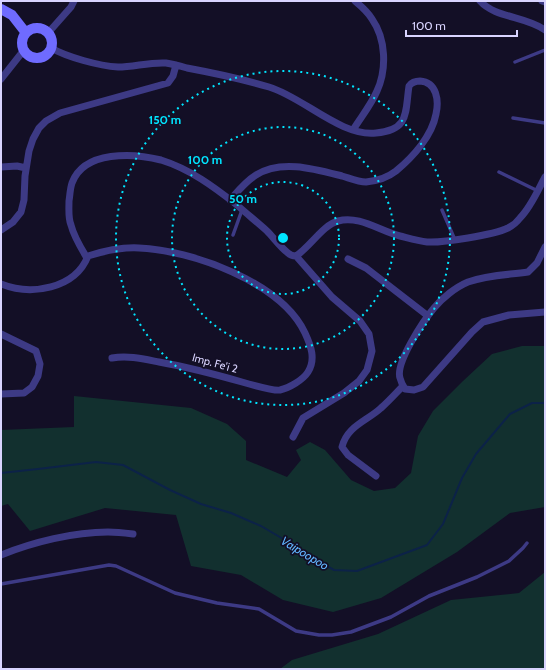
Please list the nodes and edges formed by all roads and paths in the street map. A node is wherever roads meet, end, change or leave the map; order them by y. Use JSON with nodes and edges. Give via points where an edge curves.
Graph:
{"nodes":[{"id":1,"x":74,"y":1,"type":"edge"},
{"id":2,"x":355,"y":1,"type":"edge"},
{"id":3,"x":480,"y":1,"type":"edge"},
{"id":4,"x":1,"y":9,"type":"edge"},
{"id":5,"x":545,"y":30,"type":"edge"},
{"id":6,"x":26,"y":33,"type":"junction"},
{"id":7,"x":48,"y":33,"type":"junction"},
{"id":8,"x":51,"y":48,"type":"junction"},
{"id":9,"x":24,"y":50,"type":"junction"},
{"id":10,"x":545,"y":50,"type":"edge"},
{"id":11,"x":516,"y":62,"type":"dead end"},
{"id":12,"x":176,"y":65,"type":"junction"},
{"id":13,"x":1,"y":79,"type":"edge"},
{"id":14,"x":513,"y":118,"type":"dead end"},
{"id":15,"x":545,"y":123,"type":"edge"},
{"id":16,"x":353,"y":130,"type":"junction"},
{"id":17,"x":1,"y":167,"type":"edge"},
{"id":18,"x":26,"y":168,"type":"junction"},
{"id":19,"x":499,"y":172,"type":"dead end"},
{"id":20,"x":545,"y":177,"type":"edge"},
{"id":21,"x":538,"y":191,"type":"junction"},
{"id":22,"x":230,"y":200,"type":"junction"},
{"id":23,"x":242,"y":210,"type":"junction"},
{"id":24,"x":442,"y":210,"type":"dead end"},
{"id":25,"x":1,"y":230,"type":"edge"},
{"id":26,"x":233,"y":235,"type":"dead end"},
{"id":27,"x":455,"y":240,"type":"junction"},
{"id":28,"x":545,"y":247,"type":"edge"},
{"id":29,"x":296,"y":256,"type":"junction"},
{"id":30,"x":87,"y":258,"type":"junction"},
{"id":31,"x":348,"y":259,"type":"dead end"},
{"id":32,"x":1,"y":284,"type":"edge"},
{"id":33,"x":545,"y":312,"type":"edge"},
{"id":34,"x":428,"y":316,"type":"junction"},
{"id":35,"x":1,"y":334,"type":"edge"},
{"id":36,"x":112,"y":358,"type":"dead end"},
{"id":37,"x":404,"y":386,"type":"junction"},
{"id":38,"x":1,"y":394,"type":"edge"},
{"id":39,"x":293,"y":437,"type":"dead end"},
{"id":40,"x":376,"y":476,"type":"dead end"},
{"id":41,"x":133,"y":534,"type":"dead end"},
{"id":42,"x":527,"y":543,"type":"dead end"},
{"id":43,"x":1,"y":555,"type":"edge"},
{"id":44,"x":1,"y":584,"type":"edge"}],
"edges":[{"from":1,"to":7,"type":"street"},
{"from":2,"to":16,"type":"street","via":[[371,17],[379,32],[383,47],[383,71],[376,94]]},
{"from":3,"to":5,"type":"street","via":[[486,7]]},
{"from":4,"to":6,"type":"main road","via":[[12,15]]},
{"from":6,"to":7,"type":"main road","via":[[39,29]]},
{"from":6,"to":9,"type":"main road","via":[[22,43]]},
{"from":7,"to":8,"type":"main road","via":[[52,40]]},
{"from":8,"to":9,"type":"main road","via":[[47,54],[36,58],[29,56]]},
{"from":8,"to":12,"type":"street","via":[[69,56],[103,65]]},
{"from":9,"to":13,"type":"street"},
{"from":10,"to":11,"type":"lane"},
{"from":12,"to":16,"type":"street","via":[[270,87],[292,96]]},
{"from":12,"to":18,"type":"street","via":[[174,76],[168,83],[60,113],[46,121],[33,139]]},
{"from":14,"to":15,"type":"lane"},
{"from":16,"to":22,"type":"street","via":[[375,134],[388,131],[404,119],[409,86],[412,83],[420,81],[433,87],[437,101],[436,115],[428,135],[414,154],[384,179],[364,182],[302,166],[272,168],[256,174]]},
{"from":17,"to":18,"type":"street"},
{"from":18,"to":25,"type":"street","via":[[21,212],[13,222]]},
{"from":19,"to":21,"type":"lane"},
{"from":20,"to":21,"type":"street"},
{"from":21,"to":27,"type":"street","via":[[520,218],[508,227],[494,233]]},
{"from":22,"to":23,"type":"street"},
{"from":22,"to":30,"type":"street","via":[[196,175],[160,160],[137,156],[108,156],[96,160],[78,172],[70,192],[71,226]]},
{"from":23,"to":26,"type":"lane"},
{"from":23,"to":29,"type":"street","via":[[289,254]]},
{"from":24,"to":27,"type":"lane"},
{"from":27,"to":29,"type":"street","via":[[427,242],[399,236],[348,219],[337,221],[326,228]]},
{"from":28,"to":34,"type":"street","via":[[528,272],[492,275],[468,282],[434,307]]},
{"from":29,"to":39,"type":"street","via":[[332,297],[360,321],[369,334],[372,351],[367,370],[360,381],[303,418]]},
{"from":30,"to":32,"type":"street","via":[[84,265],[70,279],[50,287],[22,290]]},
{"from":30,"to":36,"type":"street","name":"Imp. Fe'i 2","via":[[106,251],[139,248],[184,255],[213,263],[254,283],[278,300],[302,327],[309,341],[313,360],[305,376],[279,390],[191,368],[128,356]]},
{"from":31,"to":34,"type":"street","via":[[366,268]]},
{"from":33,"to":37,"type":"street","via":[[509,315],[483,322],[423,387],[414,390],[405,389]]},
{"from":34,"to":37,"type":"street","via":[[405,353],[399,378]]},
{"from":35,"to":38,"type":"street","via":[[36,351],[40,364],[38,376],[32,387],[24,393]]},
{"from":37,"to":40,"type":"street","via":[[344,438],[342,446],[348,455]]},
{"from":41,"to":43,"type":"street","via":[[110,532],[70,535]]},
{"from":42,"to":44,"type":"lane","via":[[509,561],[477,577],[429,596],[391,617],[351,632],[332,635],[296,630],[259,609],[175,593],[110,564]]}]}
